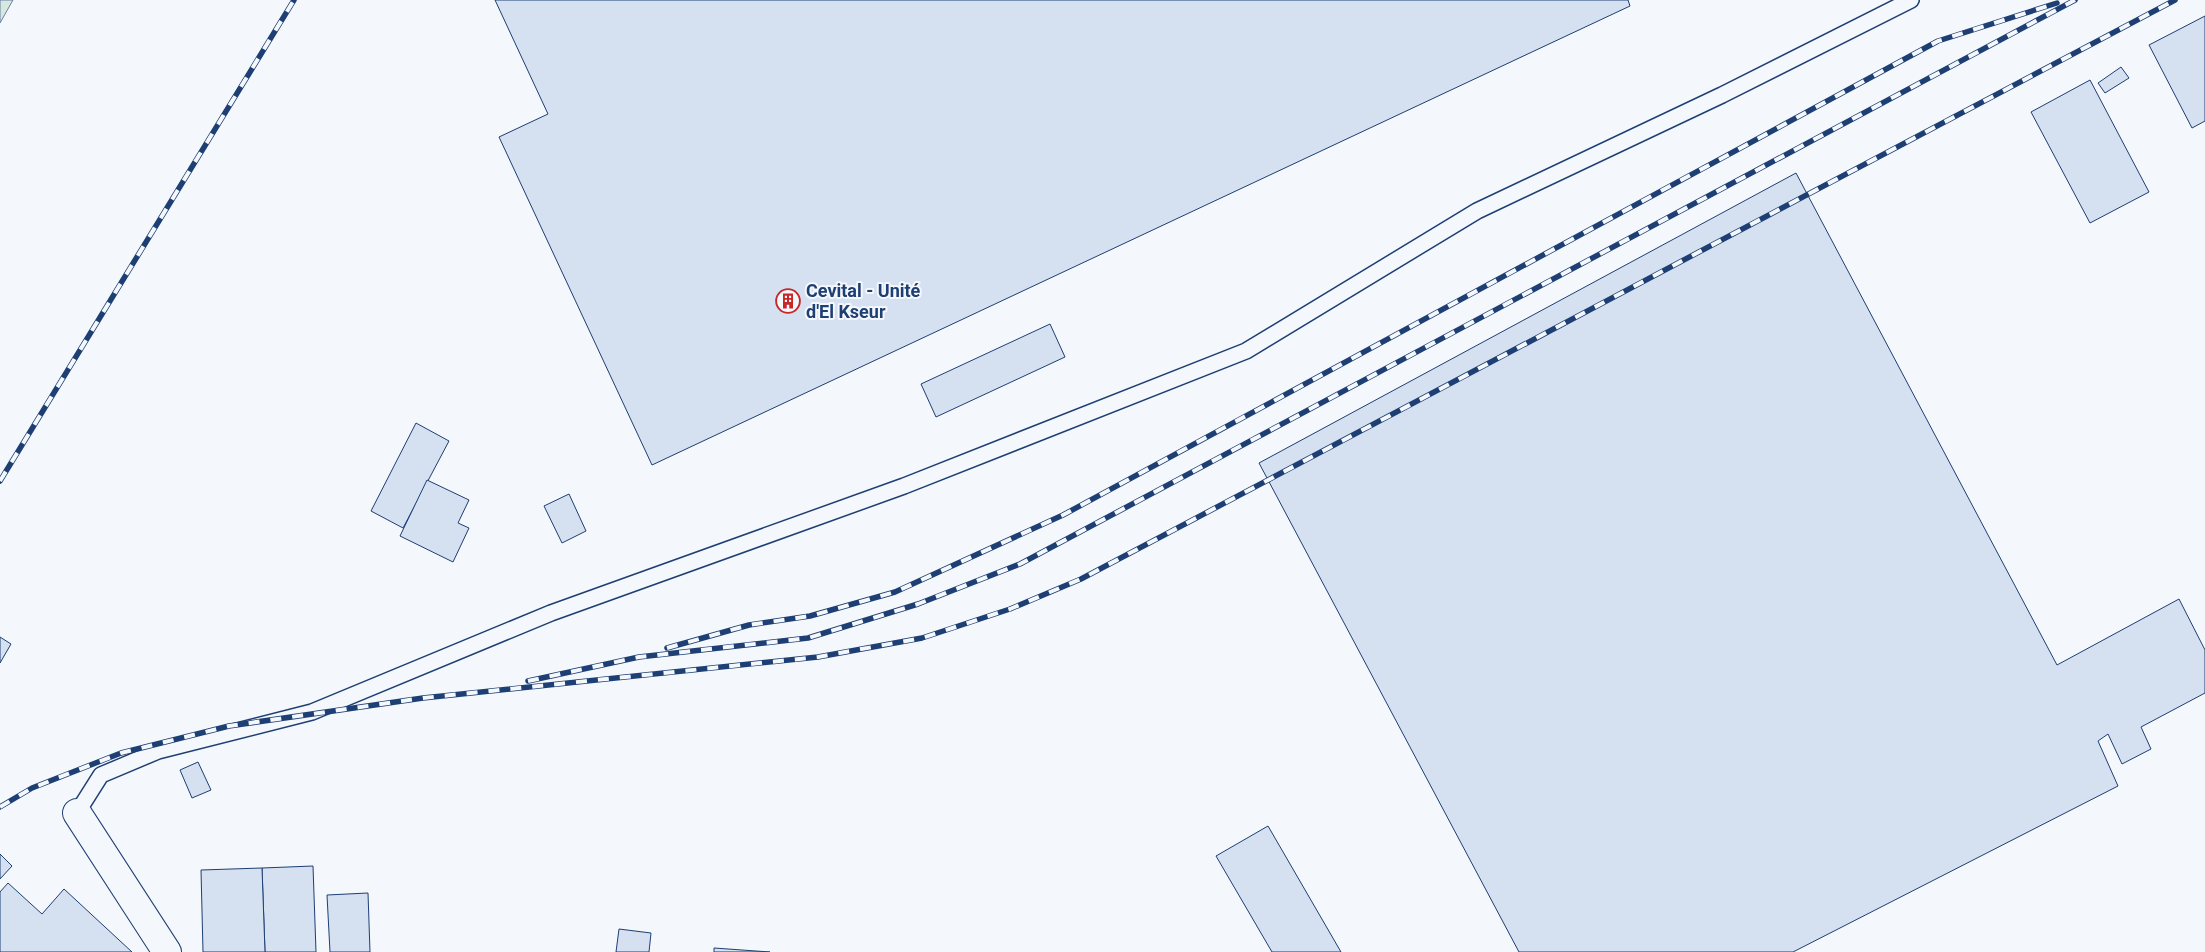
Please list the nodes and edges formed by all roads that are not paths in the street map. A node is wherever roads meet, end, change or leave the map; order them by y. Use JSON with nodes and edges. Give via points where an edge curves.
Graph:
{"nodes":[{"id":1,"x":1911,"y":0,"type":"edge"},
{"id":2,"x":77,"y":813,"type":"joint"},
{"id":3,"x":167,"y":952,"type":"edge"}],
"edges":[{"from":1,"to":2,"type":"lane","via":[[1722,95],[1477,210],[1246,351],[904,486],[550,613],[312,712],[158,751],[100,775]]},
{"from":2,"to":3,"type":"street"}]}
